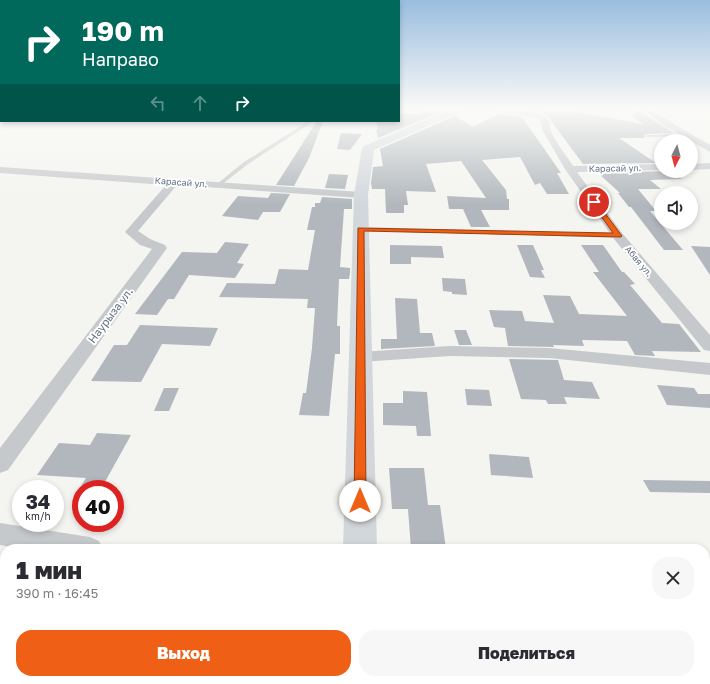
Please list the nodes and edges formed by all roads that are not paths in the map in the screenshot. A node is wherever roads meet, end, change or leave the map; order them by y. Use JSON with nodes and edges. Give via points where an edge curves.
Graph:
{"nodes":[{"id":1,"x":281,"y":141,"type":"edge"},
{"id":2,"x":385,"y":141,"type":"edge"},
{"id":3,"x":553,"y":141,"type":"edge"},
{"id":4,"x":698,"y":142,"type":"edge"},
{"id":5,"x":710,"y":149,"type":"edge"},
{"id":6,"x":710,"y":166,"type":"edge"},
{"id":7,"x":654,"y":167,"type":"edge"},
{"id":8,"x":698,"y":167,"type":"edge"},
{"id":9,"x":570,"y":169,"type":"junction"},
{"id":10,"x":0,"y":170,"type":"edge"},
{"id":11,"x":175,"y":181,"type":"junction"},
{"id":12,"x":219,"y":184,"type":"junction"},
{"id":13,"x":361,"y":195,"type":"junction"},
{"id":14,"x":361,"y":229,"type":"junction"},
{"id":15,"x":618,"y":236,"type":"junction"},
{"id":16,"x":710,"y":346,"type":"edge"},
{"id":17,"x":360,"y":357,"type":"junction"},
{"id":18,"x":710,"y":369,"type":"edge"},
{"id":19,"x":0,"y":464,"type":"edge"},
{"id":20,"x":0,"y":534,"type":"edge"},
{"id":21,"x":60,"y":544,"type":"edge"},
{"id":22,"x":360,"y":544,"type":"edge"}],
"edges":[{"from":1,"to":12,"type":"lane"},
{"from":2,"to":13,"type":"street","via":[[368,148]]},
{"from":3,"to":9,"type":"street","name":"Абая ул."},
{"from":4,"to":5,"type":"street"},
{"from":6,"to":8,"type":"street"},
{"from":7,"to":9,"type":"street","name":"Карасай ул."},
{"from":9,"to":15,"type":"street","name":"Абая ул."},
{"from":10,"to":11,"type":"street","name":"Карасай ул."},
{"from":11,"to":12,"type":"street","name":"Карасай ул."},
{"from":11,"to":19,"type":"street","name":"Наурыза ул.","via":[[131,232],[160,248]]},
{"from":12,"to":13,"type":"street","name":"Карасай ул."},
{"from":13,"to":14,"type":"street"},
{"from":14,"to":15,"type":"lane"},
{"from":14,"to":17,"type":"street"},
{"from":15,"to":16,"type":"street","name":"Абая ул."},
{"from":17,"to":18,"type":"street","via":[[450,351],[549,353]]},
{"from":17,"to":22,"type":"street"},
{"from":20,"to":21,"type":"street"}]}
